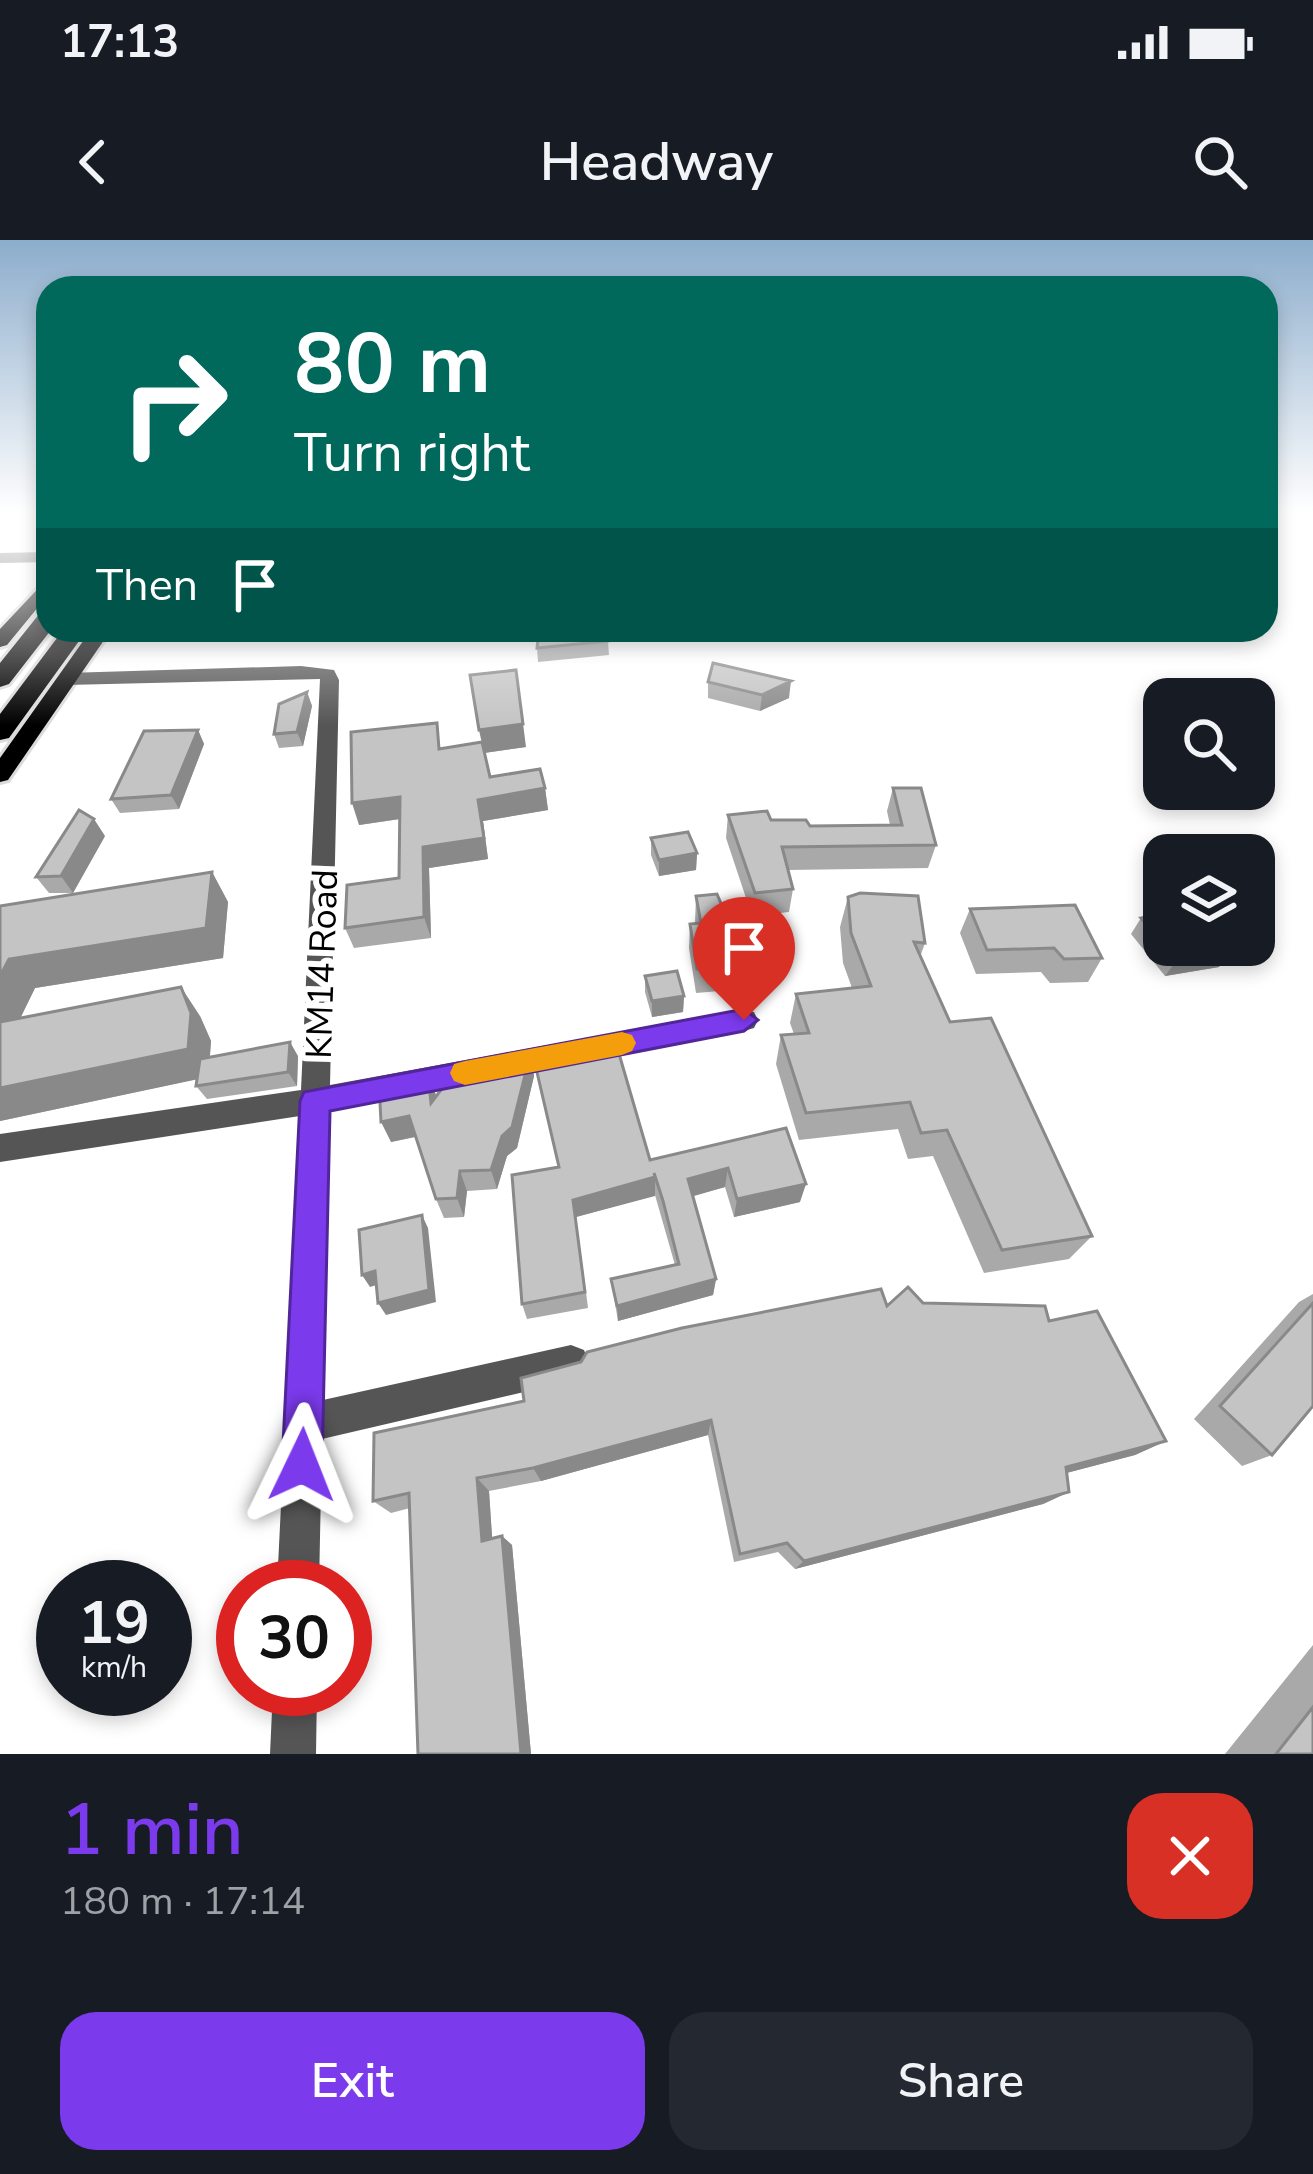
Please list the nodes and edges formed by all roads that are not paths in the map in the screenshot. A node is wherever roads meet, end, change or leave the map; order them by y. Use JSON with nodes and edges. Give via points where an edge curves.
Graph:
{"nodes":[{"id":1,"x":36,"y":598,"type":"edge"},
{"id":2,"x":36,"y":633,"type":"edge"},
{"id":3,"x":0,"y":641,"type":"edge"},
{"id":4,"x":82,"y":642,"type":"edge"},
{"id":5,"x":86,"y":642,"type":"edge"},
{"id":6,"x":0,"y":679,"type":"edge"},
{"id":7,"x":66,"y":679,"type":"junction"},
{"id":8,"x":0,"y":733,"type":"edge"},
{"id":9,"x":0,"y":775,"type":"edge"},
{"id":10,"x":744,"y":1020,"type":"dead end"},
{"id":11,"x":315,"y":1101,"type":"junction"},
{"id":12,"x":0,"y":1148,"type":"edge"},
{"id":13,"x":571,"y":1363,"type":"edge"},
{"id":14,"x":303,"y":1424,"type":"junction"},
{"id":15,"x":299,"y":1560,"type":"edge"},
{"id":16,"x":294,"y":1716,"type":"edge"},
{"id":17,"x":293,"y":1754,"type":"edge"}],
"edges":[{"from":1,"to":3,"type":"main road"},
{"from":2,"to":6,"type":"highway"},
{"from":4,"to":8,"type":"highway"},
{"from":5,"to":7,"type":"main road"},
{"from":7,"to":9,"type":"main road"},
{"from":7,"to":11,"type":"street","name":"KM14 Road","via":[[326,674],[332,697]]},
{"from":10,"to":11,"type":"street"},
{"from":11,"to":12,"type":"street"},
{"from":11,"to":14,"type":"street","name":"KM14 Road"},
{"from":13,"to":14,"type":"street"},
{"from":14,"to":15,"type":"street","name":"KM14 Road"},
{"from":16,"to":17,"type":"street"}]}
